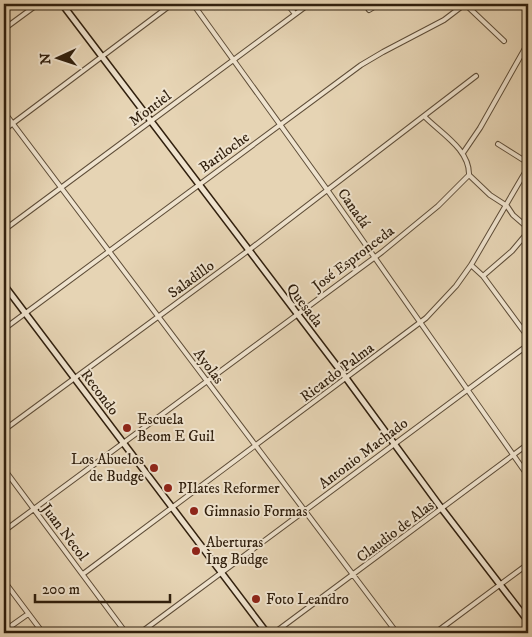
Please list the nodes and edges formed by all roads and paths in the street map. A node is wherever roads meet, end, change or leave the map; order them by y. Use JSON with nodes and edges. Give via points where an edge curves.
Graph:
{"nodes":[{"id":1,"x":38,"y":4,"type":"edge"},
{"id":2,"x":62,"y":4,"type":"edge"},
{"id":3,"x":172,"y":4,"type":"edge"},
{"id":4,"x":193,"y":4,"type":"edge"},
{"id":5,"x":287,"y":4,"type":"edge"},
{"id":6,"x":309,"y":4,"type":"edge"},
{"id":7,"x":365,"y":4,"type":"edge"},
{"id":8,"x":378,"y":4,"type":"edge"},
{"id":9,"x":465,"y":4,"type":"edge"},
{"id":10,"x":524,"y":4,"type":"edge"},
{"id":11,"x":528,"y":8,"type":"edge"},
{"id":12,"x":295,"y":14,"type":"junction"},
{"id":13,"x":4,"y":29,"type":"edge"},
{"id":14,"x":504,"y":41,"type":"dead end"},
{"id":15,"x":528,"y":43,"type":"edge"},
{"id":16,"x":101,"y":56,"type":"junction"},
{"id":17,"x":234,"y":59,"type":"junction"},
{"id":18,"x":476,"y":76,"type":"dead end"},
{"id":19,"x":4,"y":112,"type":"edge"},
{"id":20,"x":424,"y":116,"type":"junction"},
{"id":21,"x":151,"y":121,"type":"junction"},
{"id":22,"x":12,"y":124,"type":"junction"},
{"id":23,"x":280,"y":126,"type":"junction"},
{"id":24,"x":4,"y":130,"type":"edge"},
{"id":25,"x":498,"y":144,"type":"dead end"},
{"id":26,"x":463,"y":153,"type":"junction"},
{"id":27,"x":469,"y":175,"type":"junction"},
{"id":28,"x":199,"y":185,"type":"junction"},
{"id":29,"x":61,"y":187,"type":"junction"},
{"id":30,"x":328,"y":191,"type":"junction"},
{"id":31,"x":506,"y":206,"type":"junction"},
{"id":32,"x":4,"y":230,"type":"edge"},
{"id":33,"x":528,"y":230,"type":"edge"},
{"id":34,"x":249,"y":250,"type":"junction"},
{"id":35,"x":109,"y":252,"type":"junction"},
{"id":36,"x":375,"y":258,"type":"junction"},
{"id":37,"x":472,"y":265,"type":"junction"},
{"id":38,"x":483,"y":276,"type":"junction"},
{"id":39,"x":4,"y":285,"type":"edge"},
{"id":40,"x":25,"y":313,"type":"junction"},
{"id":41,"x":296,"y":314,"type":"junction"},
{"id":42,"x":158,"y":317,"type":"junction"},
{"id":43,"x":421,"y":323,"type":"junction"},
{"id":44,"x":4,"y":329,"type":"edge"},
{"id":45,"x":528,"y":337,"type":"edge"},
{"id":46,"x":528,"y":345,"type":"edge"},
{"id":47,"x":74,"y":378,"type":"junction"},
{"id":48,"x":346,"y":378,"type":"junction"},
{"id":49,"x":207,"y":381,"type":"junction"},
{"id":50,"x":467,"y":390,"type":"junction"},
{"id":51,"x":4,"y":430,"type":"edge"},
{"id":52,"x":123,"y":443,"type":"junction"},
{"id":53,"x":394,"y":444,"type":"junction"},
{"id":54,"x":528,"y":444,"type":"edge"},
{"id":55,"x":256,"y":446,"type":"junction"},
{"id":56,"x":513,"y":455,"type":"junction"},
{"id":57,"x":4,"y":469,"type":"edge"},
{"id":58,"x":528,"y":476,"type":"edge"},
{"id":59,"x":172,"y":507,"type":"junction"},
{"id":60,"x":34,"y":509,"type":"junction"},
{"id":61,"x":305,"y":510,"type":"junction"},
{"id":62,"x":442,"y":510,"type":"junction"},
{"id":63,"x":4,"y":531,"type":"edge"},
{"id":64,"x":528,"y":564,"type":"edge"},
{"id":65,"x":220,"y":573,"type":"junction"},
{"id":66,"x":83,"y":574,"type":"junction"},
{"id":67,"x":354,"y":576,"type":"junction"},
{"id":68,"x":4,"y":580,"type":"edge"},
{"id":69,"x":500,"y":584,"type":"junction"},
{"id":70,"x":28,"y":614,"type":"junction"},
{"id":71,"x":528,"y":621,"type":"edge"},
{"id":72,"x":4,"y":631,"type":"edge"},
{"id":73,"x":43,"y":633,"type":"edge"},
{"id":74,"x":126,"y":633,"type":"edge"},
{"id":75,"x":140,"y":633,"type":"edge"},
{"id":76,"x":267,"y":633,"type":"edge"},
{"id":77,"x":274,"y":633,"type":"edge"},
{"id":78,"x":397,"y":633,"type":"edge"},
{"id":79,"x":435,"y":633,"type":"edge"}],
"edges":[{"from":1,"to":13,"type":"street"},
{"from":2,"to":16,"type":"street","name":"Quesada"},
{"from":3,"to":16,"type":"street"},
{"from":4,"to":17,"type":"street","name":"Canadá"},
{"from":5,"to":12,"type":"street"},
{"from":6,"to":12,"type":"street","name":"Montiel"},
{"from":7,"to":8,"type":"street","via":[[369,10]]},
{"from":9,"to":14,"type":"street"},
{"from":9,"to":23,"type":"street","name":"Bariloche","via":[[444,20],[369,60]]},
{"from":10,"to":11,"type":"street"},
{"from":12,"to":17,"type":"street","name":"Montiel"},
{"from":15,"to":26,"type":"street"},
{"from":16,"to":21,"type":"street","name":"Quesada"},
{"from":16,"to":22,"type":"street"},
{"from":17,"to":21,"type":"street","name":"Montiel"},
{"from":17,"to":23,"type":"street","name":"Canadá"},
{"from":18,"to":20,"type":"street","name":"Saladillo"},
{"from":19,"to":22,"type":"street","name":"Ayolas"},
{"from":20,"to":26,"type":"street"},
{"from":20,"to":30,"type":"street","name":"Saladillo"},
{"from":21,"to":28,"type":"street","name":"Quesada"},
{"from":21,"to":29,"type":"street","name":"Montiel"},
{"from":22,"to":24,"type":"street"},
{"from":22,"to":29,"type":"street","name":"Ayolas"},
{"from":23,"to":28,"type":"street","name":"Bariloche"},
{"from":23,"to":30,"type":"street","name":"Canadá"},
{"from":25,"to":31,"type":"street","name":"Ricardo Palma","via":[[524,161],[527,169]]},
{"from":26,"to":27,"type":"street"},
{"from":27,"to":31,"type":"street"},
{"from":27,"to":36,"type":"street","name":"José Espronceda","via":[[438,206]]},
{"from":28,"to":34,"type":"street","name":"Quesada"},
{"from":28,"to":35,"type":"street","name":"Bariloche"},
{"from":29,"to":32,"type":"street","name":"Montiel"},
{"from":29,"to":35,"type":"street","name":"Ayolas"},
{"from":30,"to":34,"type":"street","name":"Saladillo"},
{"from":30,"to":36,"type":"street","name":"Canadá"},
{"from":31,"to":33,"type":"street"},
{"from":31,"to":37,"type":"street","name":"Ricardo Palma"},
{"from":33,"to":38,"type":"street","via":[[512,251]]},
{"from":34,"to":41,"type":"street","name":"Quesada"},
{"from":34,"to":42,"type":"street","name":"Saladillo"},
{"from":35,"to":40,"type":"street","name":"Bariloche"},
{"from":35,"to":42,"type":"street","name":"Ayolas"},
{"from":36,"to":41,"type":"street","name":"José Espronceda"},
{"from":36,"to":43,"type":"street","name":"Canadá"},
{"from":37,"to":38,"type":"street"},
{"from":37,"to":43,"type":"street","name":"Ricardo Palma"},
{"from":38,"to":45,"type":"street"},
{"from":39,"to":40,"type":"street","name":"Recondo"},
{"from":40,"to":44,"type":"street","name":"Bariloche"},
{"from":40,"to":47,"type":"street","name":"Recondo"},
{"from":41,"to":48,"type":"street","name":"Quesada"},
{"from":41,"to":49,"type":"street","name":"José Espronceda"},
{"from":42,"to":47,"type":"street","name":"Saladillo"},
{"from":42,"to":49,"type":"street","name":"Ayolas"},
{"from":43,"to":48,"type":"street","name":"Ricardo Palma"},
{"from":43,"to":50,"type":"street","name":"Canadá"},
{"from":46,"to":50,"type":"street","name":"Antonio Machado"},
{"from":47,"to":51,"type":"street","name":"Saladillo"},
{"from":47,"to":52,"type":"street","name":"Recondo"},
{"from":48,"to":53,"type":"street","name":"Quesada"},
{"from":48,"to":55,"type":"street","name":"Ricardo Palma"},
{"from":49,"to":52,"type":"street","name":"José Espronceda"},
{"from":49,"to":55,"type":"street","name":"Ayolas"},
{"from":50,"to":53,"type":"street","name":"Antonio Machado"},
{"from":50,"to":56,"type":"street","name":"Canadá"},
{"from":52,"to":59,"type":"street","name":"Recondo"},
{"from":52,"to":60,"type":"street","name":"José Espronceda"},
{"from":53,"to":61,"type":"street","name":"Antonio Machado"},
{"from":53,"to":62,"type":"street","name":"Quesada"},
{"from":54,"to":56,"type":"street","name":"Claudio de Alas"},
{"from":55,"to":59,"type":"street","name":"Ricardo Palma"},
{"from":55,"to":61,"type":"street","name":"Ayolas"},
{"from":56,"to":58,"type":"street","name":"Canadá"},
{"from":56,"to":62,"type":"street","name":"Claudio de Alas"},
{"from":57,"to":60,"type":"street","name":"Juan Necol"},
{"from":59,"to":65,"type":"street","name":"Recondo"},
{"from":59,"to":66,"type":"street","name":"Ricardo Palma"},
{"from":60,"to":63,"type":"street","name":"José Espronceda"},
{"from":60,"to":66,"type":"street","name":"Juan Necol"},
{"from":61,"to":65,"type":"street","name":"Antonio Machado"},
{"from":61,"to":67,"type":"street","name":"Ayolas"},
{"from":62,"to":67,"type":"street","name":"Claudio de Alas"},
{"from":62,"to":69,"type":"street","name":"Quesada"},
{"from":64,"to":69,"type":"street"},
{"from":65,"to":75,"type":"street","name":"Antonio Machado"},
{"from":65,"to":76,"type":"street","name":"Recondo"},
{"from":66,"to":74,"type":"street","name":"Juan Necol"},
{"from":67,"to":77,"type":"street","name":"Claudio de Alas"},
{"from":67,"to":78,"type":"street","name":"Ayolas"},
{"from":68,"to":70,"type":"street"},
{"from":69,"to":71,"type":"street","name":"Quesada"},
{"from":69,"to":79,"type":"street"},
{"from":70,"to":72,"type":"street"},
{"from":70,"to":73,"type":"street"}]}
